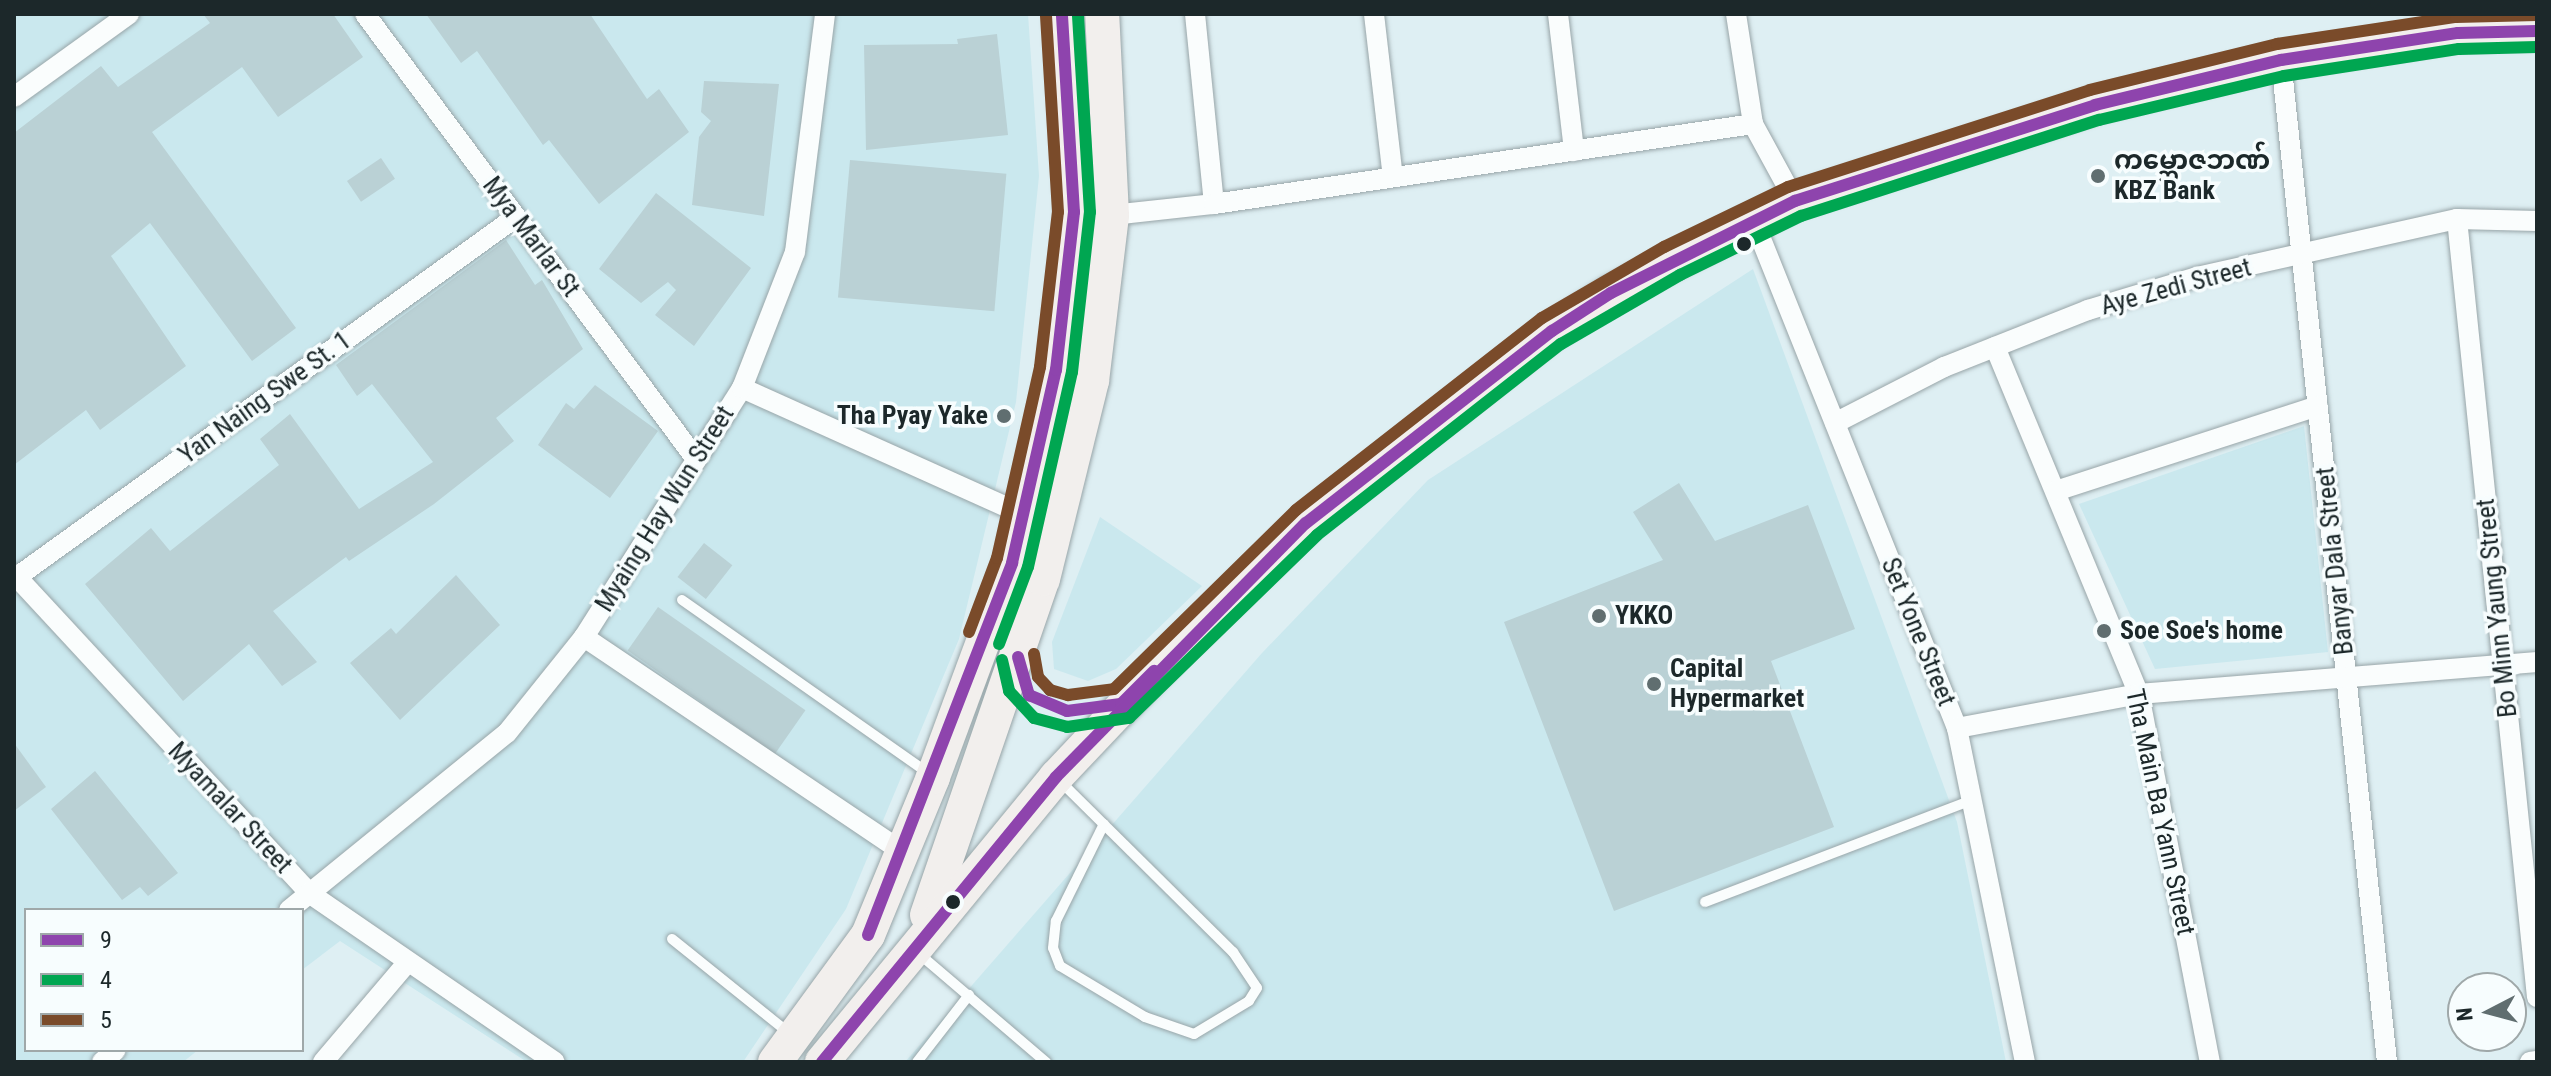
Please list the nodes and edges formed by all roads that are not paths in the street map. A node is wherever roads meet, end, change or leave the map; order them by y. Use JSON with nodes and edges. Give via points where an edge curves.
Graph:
{"nodes":[{"id":1,"x":129,"y":14,"type":"edge"},
{"id":2,"x":365,"y":14,"type":"edge"},
{"id":3,"x":825,"y":14,"type":"edge"},
{"id":4,"x":1062,"y":14,"type":"edge"},
{"id":5,"x":1102,"y":14,"type":"edge"},
{"id":6,"x":1195,"y":14,"type":"edge"},
{"id":7,"x":1374,"y":14,"type":"edge"},
{"id":8,"x":1558,"y":14,"type":"edge"},
{"id":9,"x":1736,"y":14,"type":"edge"},
{"id":10,"x":2459,"y":24,"type":"edge"},
{"id":11,"x":2537,"y":31,"type":"edge"},
{"id":12,"x":2281,"y":60,"type":"junction"},
{"id":13,"x":14,"y":97,"type":"edge"},
{"id":14,"x":1753,"y":124,"type":"junction"},
{"id":15,"x":1574,"y":151,"type":"junction"},
{"id":16,"x":1393,"y":177,"type":"junction"},
{"id":17,"x":1795,"y":201,"type":"junction"},
{"id":18,"x":1214,"y":204,"type":"junction"},
{"id":19,"x":1074,"y":212,"type":"junction"},
{"id":20,"x":1112,"y":215,"type":"junction"},
{"id":21,"x":516,"y":217,"type":"junction"},
{"id":22,"x":1753,"y":219,"type":"junction"},
{"id":23,"x":2457,"y":219,"type":"junction"},
{"id":24,"x":2537,"y":221,"type":"edge"},
{"id":25,"x":2302,"y":256,"type":"junction"},
{"id":26,"x":1995,"y":347,"type":"junction"},
{"id":27,"x":742,"y":388,"type":"junction"},
{"id":28,"x":2318,"y":406,"type":"junction"},
{"id":29,"x":1835,"y":423,"type":"junction"},
{"id":30,"x":696,"y":459,"type":"junction"},
{"id":31,"x":2056,"y":491,"type":"junction"},
{"id":32,"x":1024,"y":515,"type":"junction"},
{"id":33,"x":15,"y":577,"type":"edge"},
{"id":34,"x":682,"y":600,"type":"dead end"},
{"id":35,"x":584,"y":637,"type":"junction"},
{"id":36,"x":2537,"y":662,"type":"edge"},
{"id":37,"x":2503,"y":665,"type":"junction"},
{"id":38,"x":2347,"y":677,"type":"junction"},
{"id":39,"x":2139,"y":694,"type":"junction"},
{"id":40,"x":1957,"y":728,"type":"junction"},
{"id":41,"x":933,"y":777,"type":"junction"},
{"id":42,"x":1056,"y":777,"type":"junction"},
{"id":43,"x":1970,"y":801,"type":"junction"},
{"id":44,"x":1104,"y":824,"type":"junction"},
{"id":45,"x":901,"y":851,"type":"junction"},
{"id":46,"x":309,"y":893,"type":"junction"},
{"id":47,"x":1705,"y":902,"type":"dead end"},
{"id":48,"x":291,"y":908,"type":"edge"},
{"id":49,"x":868,"y":935,"type":"junction"},
{"id":50,"x":672,"y":939,"type":"dead end"},
{"id":51,"x":908,"y":956,"type":"junction"},
{"id":52,"x":406,"y":964,"type":"junction"},
{"id":53,"x":969,"y":995,"type":"junction"},
{"id":54,"x":2537,"y":997,"type":"edge"},
{"id":55,"x":785,"y":1050,"type":"edge"},
{"id":56,"x":2537,"y":1061,"type":"edge"},
{"id":57,"x":323,"y":1062,"type":"edge"},
{"id":58,"x":555,"y":1062,"type":"edge"},
{"id":59,"x":822,"y":1062,"type":"edge"},
{"id":60,"x":917,"y":1062,"type":"edge"},
{"id":61,"x":1046,"y":1062,"type":"edge"},
{"id":62,"x":2025,"y":1062,"type":"edge"},
{"id":63,"x":2210,"y":1062,"type":"edge"},
{"id":64,"x":2387,"y":1062,"type":"edge"},
{"id":65,"x":2530,"y":1062,"type":"edge"}],
"edges":[{"from":1,"to":13,"type":"street"},
{"from":2,"to":21,"type":"street","name":"Mya Marlar St"},
{"from":3,"to":27,"type":"street","name":"Myaing Hay Wun Street","via":[[795,252]]},
{"from":4,"to":19,"type":"main road"},
{"from":5,"to":20,"type":"main road"},
{"from":6,"to":18,"type":"street"},
{"from":7,"to":16,"type":"street"},
{"from":8,"to":15,"type":"street"},
{"from":9,"to":14,"type":"street"},
{"from":10,"to":11,"type":"main road"},
{"from":10,"to":12,"type":"main road"},
{"from":12,"to":17,"type":"main road","via":[[2095,105]]},
{"from":12,"to":25,"type":"street","name":"Banyar Dala Street"},
{"from":14,"to":15,"type":"street"},
{"from":14,"to":17,"type":"street"},
{"from":15,"to":16,"type":"street"},
{"from":16,"to":18,"type":"street"},
{"from":17,"to":22,"type":"main road"},
{"from":18,"to":20,"type":"street"},
{"from":19,"to":20,"type":"street"},
{"from":19,"to":32,"type":"main road","via":[[1056,370]]},
{"from":20,"to":51,"type":"main road","via":[[1092,381],[1018,657]]},
{"from":21,"to":30,"type":"street","name":"Mya Marlar St"},
{"from":21,"to":33,"type":"street","name":"Yan Naing Swe St. 1"},
{"from":22,"to":29,"type":"street","name":"Set Yone Street"},
{"from":22,"to":42,"type":"main road","via":[[1611,293],[1446,411],[1306,523],[1121,704]]},
{"from":23,"to":24,"type":"street","name":"Aye Zedi Street"},
{"from":23,"to":25,"type":"street","name":"Aye Zedi Street"},
{"from":23,"to":37,"type":"street","name":"Bo Minn Yaung Street"},
{"from":25,"to":26,"type":"street","name":"Aye Zedi Street","via":[[2197,277],[2088,310]]},
{"from":25,"to":28,"type":"street","name":"Banyar Dala Street"},
{"from":26,"to":29,"type":"street","name":"Aye Zedi Street"},
{"from":26,"to":31,"type":"street","name":"Tha Main Ba Yann Street"},
{"from":27,"to":30,"type":"street","name":"Myaing Hay Wun Street"},
{"from":27,"to":32,"type":"street"},
{"from":28,"to":31,"type":"street"},
{"from":28,"to":38,"type":"street","name":"Banyar Dala Street"},
{"from":29,"to":40,"type":"street","name":"Set Yone Street"},
{"from":30,"to":35,"type":"street","name":"Myaing Hay Wun Street"},
{"from":31,"to":39,"type":"street","name":"Tha Main Ba Yann Street"},
{"from":32,"to":41,"type":"main road"},
{"from":33,"to":46,"type":"street","name":"Myamalar Street"},
{"from":34,"to":41,"type":"lane"},
{"from":35,"to":45,"type":"street"},
{"from":35,"to":46,"type":"street","name":"Myaing Hay Wun Street","via":[[507,733]]},
{"from":36,"to":37,"type":"street"},
{"from":37,"to":38,"type":"street"},
{"from":37,"to":54,"type":"street","name":"Bo Minn Yaung Street"},
{"from":38,"to":39,"type":"street"},
{"from":38,"to":64,"type":"street","name":"Banyar Dala Street"},
{"from":39,"to":40,"type":"street"},
{"from":39,"to":63,"type":"street","name":"Tha Main Ba Yann Street"},
{"from":40,"to":43,"type":"street","name":"Set Yone Street"},
{"from":41,"to":45,"type":"main road"},
{"from":42,"to":44,"type":"lane"},
{"from":42,"to":51,"type":"main road"},
{"from":43,"to":47,"type":"lane"},
{"from":43,"to":62,"type":"street","name":"Set Yone Street"},
{"from":44,"to":44,"type":"lane","via":[[1233,952],[1257,988],[1249,1001],[1194,1034],[1145,1017],[1060,966],[1053,948],[1056,921]]},
{"from":45,"to":49,"type":"main road"},
{"from":46,"to":48,"type":"street","name":"Myaing Hay Wun Street"},
{"from":46,"to":52,"type":"street","name":"Myamalar Street"},
{"from":49,"to":51,"type":"main road"},
{"from":49,"to":55,"type":"main road"},
{"from":50,"to":55,"type":"lane"},
{"from":51,"to":53,"type":"lane"},
{"from":51,"to":59,"type":"main road"},
{"from":52,"to":57,"type":"street"},
{"from":52,"to":58,"type":"street","name":"Myamalar Street"},
{"from":53,"to":60,"type":"lane"},
{"from":53,"to":61,"type":"lane"},
{"from":56,"to":65,"type":"street"}]}
